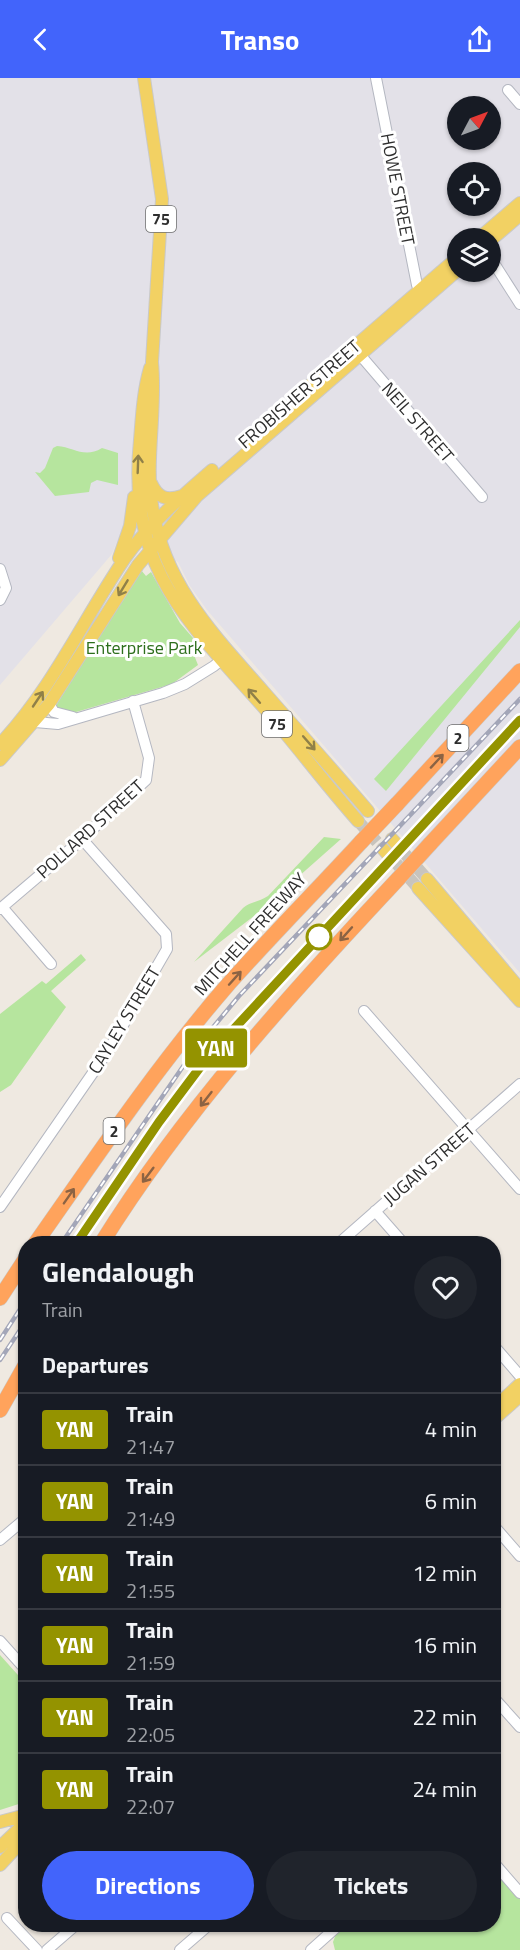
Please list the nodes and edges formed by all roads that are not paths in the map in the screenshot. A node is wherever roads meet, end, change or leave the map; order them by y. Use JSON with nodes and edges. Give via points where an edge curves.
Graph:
{"nodes":[{"id":1,"x":144,"y":78,"type":"edge"},
{"id":2,"x":376,"y":78,"type":"edge"},
{"id":3,"x":508,"y":90,"type":"dead end"},
{"id":4,"x":520,"y":104,"type":"edge"},
{"id":5,"x":520,"y":203,"type":"edge"},
{"id":6,"x":520,"y":215,"type":"edge"},
{"id":7,"x":491,"y":228,"type":"edge"},
{"id":8,"x":501,"y":231,"type":"edge"},
{"id":9,"x":447,"y":268,"type":"edge"},
{"id":10,"x":501,"y":274,"type":"edge"},
{"id":11,"x":447,"y":277,"type":"edge"},
{"id":12,"x":423,"y":293,"type":"junction"},
{"id":13,"x":520,"y":304,"type":"edge"},
{"id":14,"x":356,"y":351,"type":"junction"},
{"id":15,"x":152,"y":362,"type":"junction"},
{"id":16,"x":149,"y":480,"type":"junction"},
{"id":17,"x":137,"y":486,"type":"junction"},
{"id":18,"x":183,"y":496,"type":"junction"},
{"id":19,"x":482,"y":497,"type":"dead end"},
{"id":20,"x":155,"y":522,"type":"junction"},
{"id":21,"x":144,"y":534,"type":"junction"},
{"id":22,"x":159,"y":538,"type":"junction"},
{"id":23,"x":149,"y":551,"type":"junction"},
{"id":24,"x":0,"y":569,"type":"edge"},
{"id":25,"x":114,"y":576,"type":"junction"},
{"id":26,"x":0,"y":600,"type":"edge"},
{"id":27,"x":222,"y":653,"type":"junction"},
{"id":28,"x":520,"y":671,"type":"edge"},
{"id":29,"x":133,"y":701,"type":"junction"},
{"id":30,"x":49,"y":704,"type":"junction"},
{"id":31,"x":74,"y":717,"type":"junction"},
{"id":32,"x":35,"y":722,"type":"junction"},
{"id":33,"x":0,"y":744,"type":"edge"},
{"id":34,"x":520,"y":747,"type":"edge"},
{"id":35,"x":0,"y":760,"type":"edge"},
{"id":36,"x":368,"y":811,"type":"tunnel mouth"},
{"id":37,"x":358,"y":821,"type":"tunnel mouth"},
{"id":38,"x":82,"y":838,"type":"junction"},
{"id":39,"x":1,"y":908,"type":"edge"},
{"id":40,"x":51,"y":964,"type":"dead end"},
{"id":41,"x":520,"y":989,"type":"edge"},
{"id":42,"x":520,"y":1001,"type":"edge"},
{"id":43,"x":364,"y":1011,"type":"dead end"},
{"id":44,"x":520,"y":1084,"type":"edge"},
{"id":45,"x":469,"y":1130,"type":"junction"},
{"id":46,"x":520,"y":1189,"type":"edge"},
{"id":47,"x":0,"y":1207,"type":"edge"},
{"id":48,"x":375,"y":1211,"type":"junction"},
{"id":49,"x":41,"y":1236,"type":"edge"},
{"id":50,"x":105,"y":1236,"type":"edge"},
{"id":51,"x":347,"y":1236,"type":"edge"},
{"id":52,"x":397,"y":1236,"type":"edge"},
{"id":53,"x":18,"y":1270,"type":"edge"},
{"id":54,"x":0,"y":1298,"type":"edge"},
{"id":55,"x":501,"y":1354,"type":"edge"},
{"id":56,"x":520,"y":1376,"type":"edge"},
{"id":57,"x":18,"y":1378,"type":"edge"},
{"id":58,"x":520,"y":1384,"type":"edge"},
{"id":59,"x":520,"y":1396,"type":"edge"},
{"id":60,"x":501,"y":1402,"type":"edge"},
{"id":61,"x":0,"y":1410,"type":"edge"},
{"id":62,"x":501,"y":1413,"type":"edge"},
{"id":63,"x":18,"y":1525,"type":"edge"},
{"id":64,"x":501,"y":1534,"type":"edge"},
{"id":65,"x":0,"y":1540,"type":"edge"},
{"id":66,"x":520,"y":1556,"type":"edge"},
{"id":67,"x":0,"y":1641,"type":"edge"},
{"id":68,"x":18,"y":1661,"type":"edge"},
{"id":69,"x":501,"y":1706,"type":"edge"},
{"id":70,"x":520,"y":1727,"type":"edge"},
{"id":71,"x":18,"y":1817,"type":"edge"},
{"id":72,"x":0,"y":1822,"type":"edge"},
{"id":73,"x":18,"y":1832,"type":"edge"},
{"id":74,"x":18,"y":1842,"type":"edge"},
{"id":75,"x":3,"y":1852,"type":"edge"},
{"id":76,"x":501,"y":1871,"type":"edge"},
{"id":77,"x":520,"y":1893,"type":"edge"},
{"id":78,"x":7,"y":1918,"type":"dead end"},
{"id":79,"x":18,"y":1930,"type":"edge"},
{"id":80,"x":20,"y":1932,"type":"edge"},
{"id":81,"x":68,"y":1932,"type":"edge"},
{"id":82,"x":201,"y":1932,"type":"edge"},
{"id":83,"x":331,"y":1932,"type":"edge"},
{"id":84,"x":321,"y":1941,"type":"junction"},
{"id":85,"x":37,"y":1950,"type":"edge"},
{"id":86,"x":47,"y":1950,"type":"edge"},
{"id":87,"x":180,"y":1950,"type":"edge"},
{"id":88,"x":311,"y":1950,"type":"edge"},
{"id":89,"x":329,"y":1950,"type":"edge"}],
"edges":[{"from":1,"to":15,"type":"main road","number":"75","via":[[162,199]]},
{"from":2,"to":12,"type":"street","name":"HOWE STREET"},
{"from":3,"to":4,"type":"street"},
{"from":5,"to":7,"type":"main road"},
{"from":6,"to":8,"type":"main road"},
{"from":9,"to":12,"type":"main road","name":"FROBISHER STREET"},
{"from":10,"to":13,"type":"street"},
{"from":11,"to":12,"type":"main road","name":"FROBISHER STREET"},
{"from":12,"to":14,"type":"main road","name":"FROBISHER STREET"},
{"from":14,"to":18,"type":"main road","name":"FROBISHER STREET"},
{"from":14,"to":19,"type":"street","name":"NEIL STREET"},
{"from":14,"to":22,"type":"main road","name":"FROBISHER STREET","via":[[216,477]]},
{"from":15,"to":16,"type":"main road","number":"75"},
{"from":17,"to":15,"type":"main road","number":"75","one_way":true,"via":[[146,382]]},
{"from":16,"to":18,"type":"main road","via":[[163,498]]},
{"from":16,"to":20,"type":"main road","number":"75"},
{"from":17,"to":21,"type":"main road","number":"75"},
{"from":17,"to":25,"type":"main road","via":[[130,526]]},
{"from":18,"to":20,"type":"main road","name":"FROBISHER STREET"},
{"from":20,"to":21,"type":"main road","name":"FROBISHER STREET"},
{"from":20,"to":22,"type":"main road","number":"75"},
{"from":21,"to":23,"type":"main road","number":"75"},
{"from":21,"to":25,"type":"main road","name":"FROBISHER STREET"},
{"from":22,"to":23,"type":"main road","name":"FROBISHER STREET"},
{"from":22,"to":27,"type":"main road","number":"75","via":[[170,570]]},
{"from":23,"to":27,"type":"main road","number":"75","via":[[174,602]]},
{"from":23,"to":30,"type":"main road","name":"FROBISHER STREET","one_way":true},
{"from":24,"to":26,"type":"street","via":[[6,588]]},
{"from":33,"to":25,"type":"main road","one_way":true,"via":[[37,700]]},
{"from":27,"to":29,"type":"street","via":[[174,689]]},
{"from":27,"to":36,"type":"main road","number":"75","one_way":true},
{"from":37,"to":27,"type":"main road","number":"75","one_way":true},
{"from":49,"to":28,"type":"highway","name":"MITCHELL FREEWAY","number":"2","one_way":true,"bridge":true,"via":[[141,1093],[197,1023],[269,940]]},
{"from":29,"to":31,"type":"street"},
{"from":29,"to":38,"type":"street","name":"POLLARD STREET","via":[[149,758],[148,774],[136,791]]},
{"from":30,"to":31,"type":"street","via":[[54,712]]},
{"from":30,"to":32,"type":"main road","name":"FROBISHER STREET"},
{"from":31,"to":32,"type":"street","via":[[58,724]]},
{"from":32,"to":35,"type":"main road","name":"FROBISHER STREET"},
{"from":34,"to":50,"type":"highway","one_way":true,"bridge":true,"via":[[227,1071]]},
{"from":38,"to":39,"type":"street","name":"POLLARD STREET"},
{"from":38,"to":47,"type":"street","name":"CAYLEY STREET","via":[[166,934],[166,949],[108,1051]]},
{"from":39,"to":40,"type":"street"},
{"from":41,"to":42,"type":"main road","via":[[422,884]]},
{"from":43,"to":45,"type":"street"},
{"from":44,"to":45,"type":"street","name":"JUGAN STREET"},
{"from":45,"to":46,"type":"street"},
{"from":45,"to":48,"type":"street","name":"JUGAN STREET"},
{"from":48,"to":51,"type":"street","name":"JUGAN STREET"},
{"from":48,"to":52,"type":"street"},
{"from":53,"to":54,"type":"highway"},
{"from":55,"to":56,"type":"street"},
{"from":57,"to":61,"type":"highway"},
{"from":58,"to":60,"type":"main road"},
{"from":59,"to":62,"type":"main road"},
{"from":63,"to":65,"type":"street"},
{"from":64,"to":66,"type":"street"},
{"from":67,"to":68,"type":"street"},
{"from":69,"to":70,"type":"street"},
{"from":71,"to":72,"type":"main road"},
{"from":73,"to":75,"type":"main road"},
{"from":74,"to":75,"type":"main road"},
{"from":76,"to":77,"type":"street"},
{"from":78,"to":79,"type":"street"},
{"from":80,"to":85,"type":"street"},
{"from":81,"to":86,"type":"street"},
{"from":82,"to":87,"type":"street"},
{"from":83,"to":84,"type":"street"},
{"from":84,"to":88,"type":"street"},
{"from":84,"to":89,"type":"street"}]}
